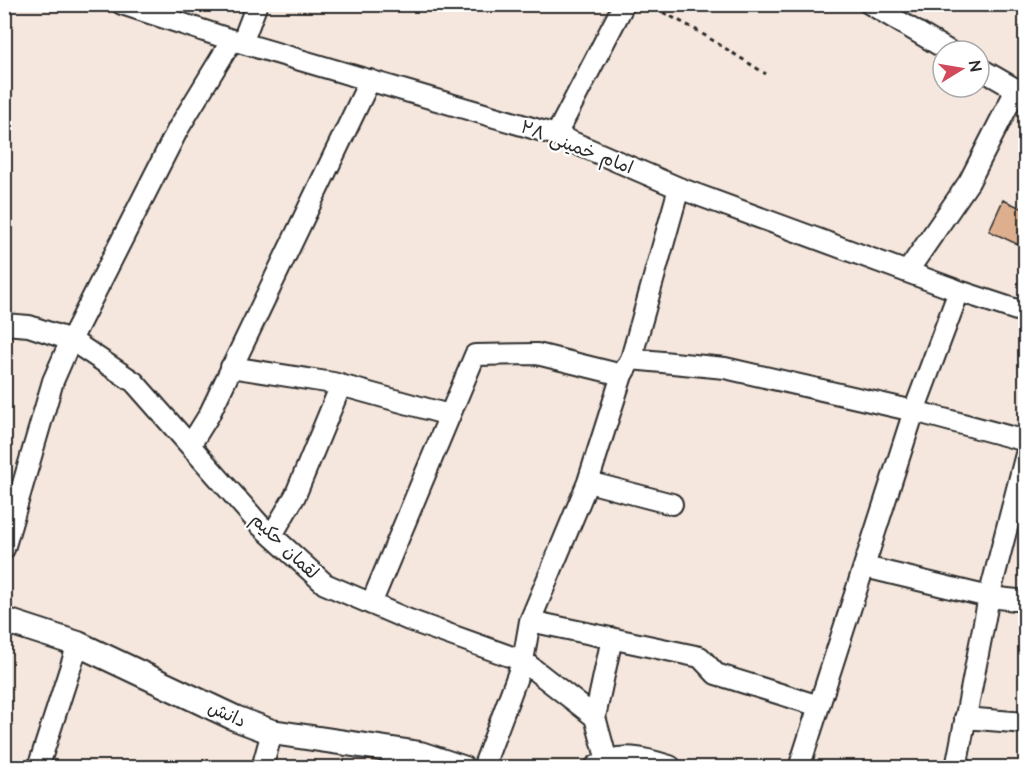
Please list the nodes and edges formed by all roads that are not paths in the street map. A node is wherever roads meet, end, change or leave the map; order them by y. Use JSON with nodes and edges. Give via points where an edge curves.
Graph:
{"nodes":[{"id":1,"x":122,"y":4,"type":"edge"},
{"id":2,"x":257,"y":4,"type":"edge"},
{"id":3,"x":624,"y":4,"type":"edge"},
{"id":4,"x":870,"y":4,"type":"edge"},
{"id":5,"x":931,"y":40,"type":"edge"},
{"id":6,"x":237,"y":42,"type":"junction"},
{"id":7,"x":991,"y":75,"type":"edge"},
{"id":8,"x":370,"y":80,"type":"junction"},
{"id":9,"x":1021,"y":93,"type":"edge"},
{"id":10,"x":556,"y":135,"type":"junction"},
{"id":11,"x":679,"y":188,"type":"junction"},
{"id":12,"x":907,"y":272,"type":"junction"},
{"id":13,"x":959,"y":291,"type":"junction"},
{"id":14,"x":1026,"y":313,"type":"edge"},
{"id":15,"x":4,"y":324,"type":"edge"},
{"id":16,"x":71,"y":340,"type":"junction"},
{"id":17,"x":231,"y":367,"type":"junction"},
{"id":18,"x":626,"y":367,"type":"junction"},
{"id":19,"x":340,"y":385,"type":"junction"},
{"id":20,"x":914,"y":411,"type":"junction"},
{"id":21,"x":449,"y":415,"type":"junction"},
{"id":22,"x":1026,"y":441,"type":"edge"},
{"id":23,"x":191,"y":444,"type":"junction"},
{"id":24,"x":1026,"y":454,"type":"edge"},
{"id":25,"x":588,"y":482,"type":"junction"},
{"id":26,"x":672,"y":504,"type":"dead end"},
{"id":27,"x":272,"y":535,"type":"junction"},
{"id":28,"x":4,"y":549,"type":"edge"},
{"id":29,"x":865,"y":567,"type":"junction"},
{"id":30,"x":989,"y":597,"type":"junction"},
{"id":31,"x":1026,"y":601,"type":"edge"},
{"id":32,"x":371,"y":604,"type":"junction"},
{"id":33,"x":4,"y":620,"type":"edge"},
{"id":34,"x":530,"y":621,"type":"junction"},
{"id":35,"x":612,"y":639,"type":"junction"},
{"id":36,"x":78,"y":644,"type":"junction"},
{"id":37,"x":523,"y":661,"type":"junction"},
{"id":38,"x":819,"y":706,"type":"junction"},
{"id":39,"x":595,"y":717,"type":"junction"},
{"id":40,"x":965,"y":718,"type":"junction"},
{"id":41,"x":1026,"y":723,"type":"edge"},
{"id":42,"x":272,"y":732,"type":"junction"},
{"id":43,"x":602,"y":764,"type":"edge"},
{"id":44,"x":38,"y":768,"type":"edge"},
{"id":45,"x":262,"y":768,"type":"edge"},
{"id":46,"x":462,"y":768,"type":"edge"},
{"id":47,"x":483,"y":768,"type":"edge"},
{"id":48,"x":669,"y":768,"type":"edge"},
{"id":49,"x":799,"y":768,"type":"edge"},
{"id":50,"x":956,"y":768,"type":"edge"}],
"edges":[{"from":1,"to":6,"type":"street","name":"امام خمینی ۲۸"},
{"from":2,"to":6,"type":"street"},
{"from":3,"to":10,"type":"street"},
{"from":4,"to":5,"type":"street"},
{"from":6,"to":8,"type":"street","name":"امام خمینی ۲۸"},
{"from":6,"to":16,"type":"street","via":[[178,129]]},
{"from":7,"to":9,"type":"street"},
{"from":8,"to":10,"type":"street","name":"امام خمینی ۲۸"},
{"from":8,"to":17,"type":"street"},
{"from":9,"to":12,"type":"street","via":[[969,182]]},
{"from":10,"to":11,"type":"street","name":"امام خمینی ۲۸"},
{"from":11,"to":12,"type":"street","name":"امام خمینی ۲۸"},
{"from":11,"to":18,"type":"street"},
{"from":12,"to":13,"type":"street","name":"امام خمینی ۲۸"},
{"from":13,"to":14,"type":"street","name":"امام خمینی ۲۸"},
{"from":13,"to":20,"type":"street"},
{"from":15,"to":16,"type":"street","name":"لقمان حکیم","via":[[29,326]]},
{"from":16,"to":23,"type":"street","name":"لقمان حکیم","via":[[134,381]]},
{"from":16,"to":28,"type":"street","via":[[53,381]]},
{"from":17,"to":19,"type":"street"},
{"from":17,"to":23,"type":"street"},
{"from":18,"to":20,"type":"street","via":[[725,368]]},
{"from":18,"to":21,"type":"street","via":[[537,354],[475,355]]},
{"from":18,"to":25,"type":"street"},
{"from":19,"to":21,"type":"street"},
{"from":19,"to":27,"type":"street","via":[[295,496]]},
{"from":20,"to":22,"type":"street"},
{"from":20,"to":29,"type":"street"},
{"from":21,"to":32,"type":"street"},
{"from":23,"to":27,"type":"street","name":"لقمان حکیم"},
{"from":24,"to":30,"type":"street"},
{"from":25,"to":26,"type":"street"},
{"from":25,"to":34,"type":"street"},
{"from":27,"to":32,"type":"street","name":"لقمان حکیم","via":[[325,584]]},
{"from":29,"to":30,"type":"street"},
{"from":29,"to":38,"type":"street"},
{"from":30,"to":31,"type":"street"},
{"from":30,"to":40,"type":"street"},
{"from":32,"to":37,"type":"street","name":"لقمان حکیم"},
{"from":33,"to":36,"type":"street","name":"دانش"},
{"from":34,"to":35,"type":"street"},
{"from":34,"to":37,"type":"street"},
{"from":35,"to":38,"type":"street","via":[[700,657],[716,674]]},
{"from":35,"to":39,"type":"street"},
{"from":36,"to":42,"type":"street","name":"دانش"},
{"from":36,"to":44,"type":"street"},
{"from":37,"to":39,"type":"street","name":"لقمان حکیم"},
{"from":37,"to":47,"type":"street"},
{"from":38,"to":49,"type":"street"},
{"from":39,"to":43,"type":"street"},
{"from":40,"to":41,"type":"street"},
{"from":40,"to":50,"type":"street"},
{"from":42,"to":45,"type":"street"},
{"from":42,"to":46,"type":"street","name":"دانش","via":[[420,754]]},
{"from":43,"to":48,"type":"street","via":[[641,759]]}]}
